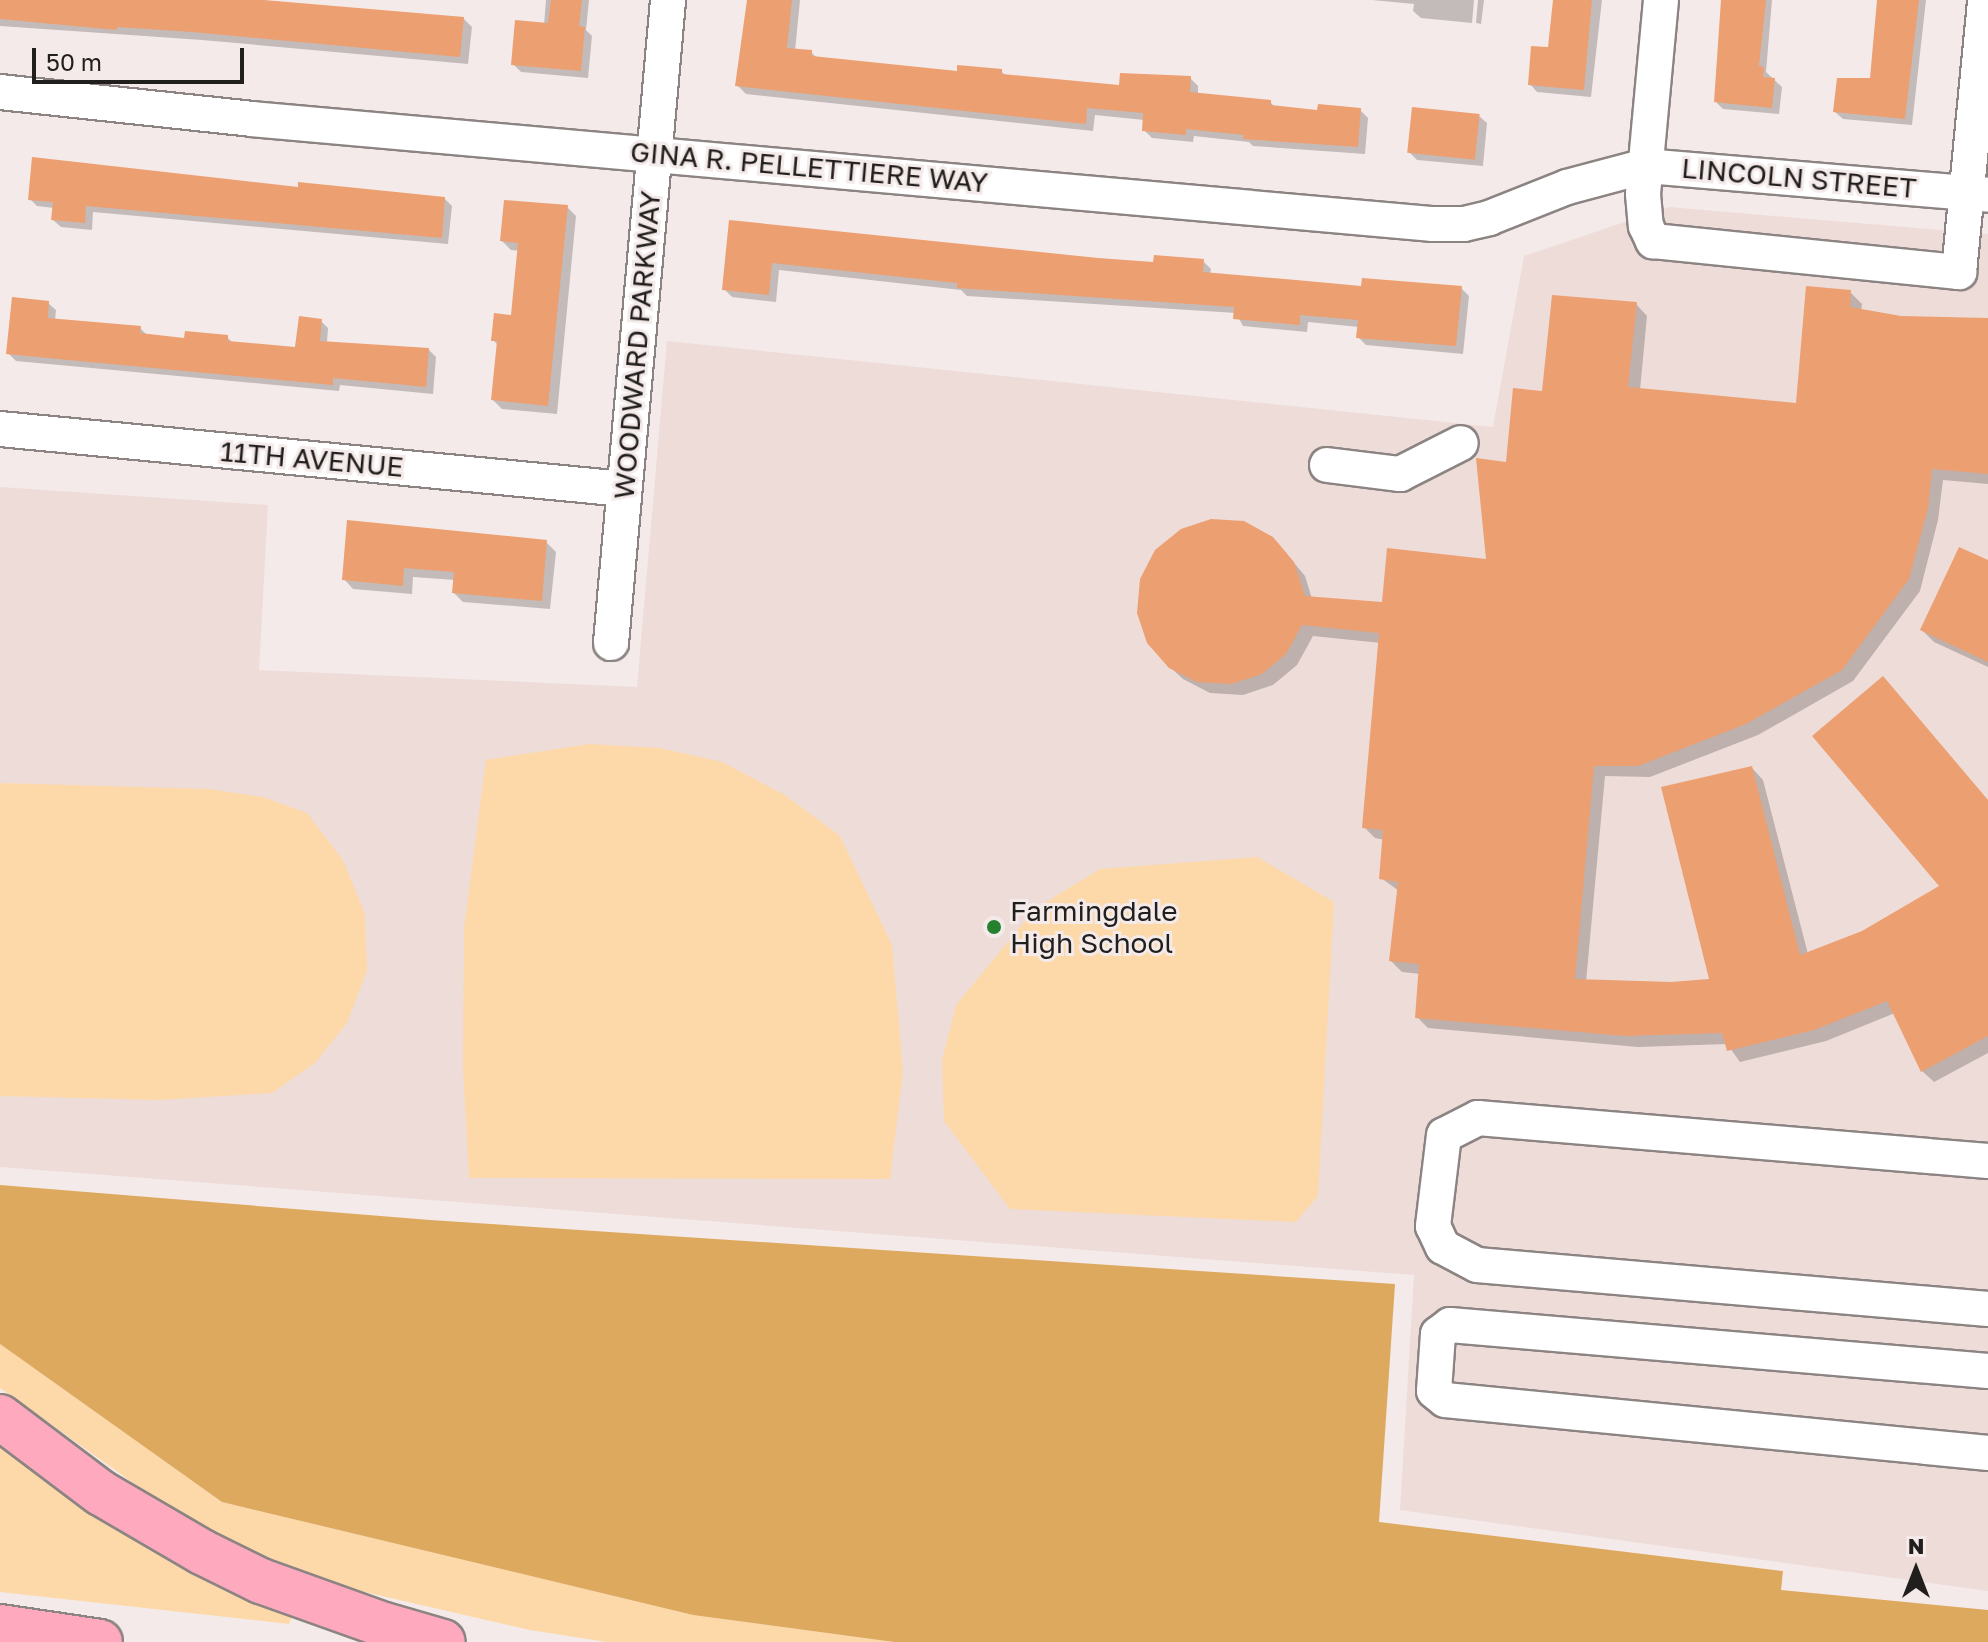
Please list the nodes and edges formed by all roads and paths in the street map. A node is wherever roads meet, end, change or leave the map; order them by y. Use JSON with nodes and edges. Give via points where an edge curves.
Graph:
{"nodes":[{"id":1,"x":668,"y":0,"type":"edge"},
{"id":2,"x":1661,"y":0,"type":"edge"},
{"id":3,"x":1985,"y":0,"type":"edge"},
{"id":4,"x":0,"y":92,"type":"edge"},
{"id":5,"x":654,"y":153,"type":"junction"},
{"id":6,"x":1646,"y":166,"type":"junction"},
{"id":7,"x":1610,"y":176,"type":"joint"},
{"id":8,"x":1978,"y":194,"type":"edge"},
{"id":9,"x":0,"y":429,"type":"edge"},
{"id":10,"x":1461,"y":443,"type":"dead end"},
{"id":11,"x":1327,"y":465,"type":"dead end"},
{"id":12,"x":624,"y":489,"type":"junction"},
{"id":13,"x":611,"y":643,"type":"dead end"},
{"id":14,"x":1988,"y":1161,"type":"edge"},
{"id":15,"x":1988,"y":1309,"type":"edge"},
{"id":16,"x":1988,"y":1371,"type":"edge"},
{"id":17,"x":0,"y":1417,"type":"edge"},
{"id":18,"x":1988,"y":1453,"type":"edge"},
{"id":19,"x":0,"y":1627,"type":"edge"},
{"id":20,"x":100,"y":1642,"type":"edge"},
{"id":21,"x":443,"y":1642,"type":"edge"}],
"edges":[{"from":1,"to":5,"type":"street","name":"WOODWARD PARKWAY"},
{"from":2,"to":6,"type":"street"},
{"from":3,"to":8,"type":"street"},
{"from":4,"to":5,"type":"street","name":"GINA R. PELLETTIERE WAY"},
{"from":5,"to":7,"type":"street","name":"GINA R. PELLETTIERE WAY","via":[[1433,224],[1489,218]]},
{"from":5,"to":12,"type":"street","name":"WOODWARD PARKWAY"},
{"from":6,"to":7,"type":"street","name":"LINCOLN STREET"},
{"from":6,"to":8,"type":"street","name":"LINCOLN STREET"},
{"from":6,"to":8,"type":"street","via":[[1646,226],[1653,241],[1959,272]]},
{"from":9,"to":12,"type":"street","name":"11TH AVENUE"},
{"from":10,"to":11,"type":"street","via":[[1400,474]]},
{"from":12,"to":13,"type":"street","name":"WOODWARD PARKWAY"},
{"from":14,"to":15,"type":"street","via":[[1478,1118],[1444,1135],[1433,1226],[1443,1247],[1477,1265]]},
{"from":16,"to":18,"type":"street","via":[[1450,1325],[1438,1334],[1434,1391],[1445,1400]]},
{"from":17,"to":21,"type":"highway","via":[[101,1493],[202,1552],[261,1581]]},
{"from":19,"to":20,"type":"highway"}]}
